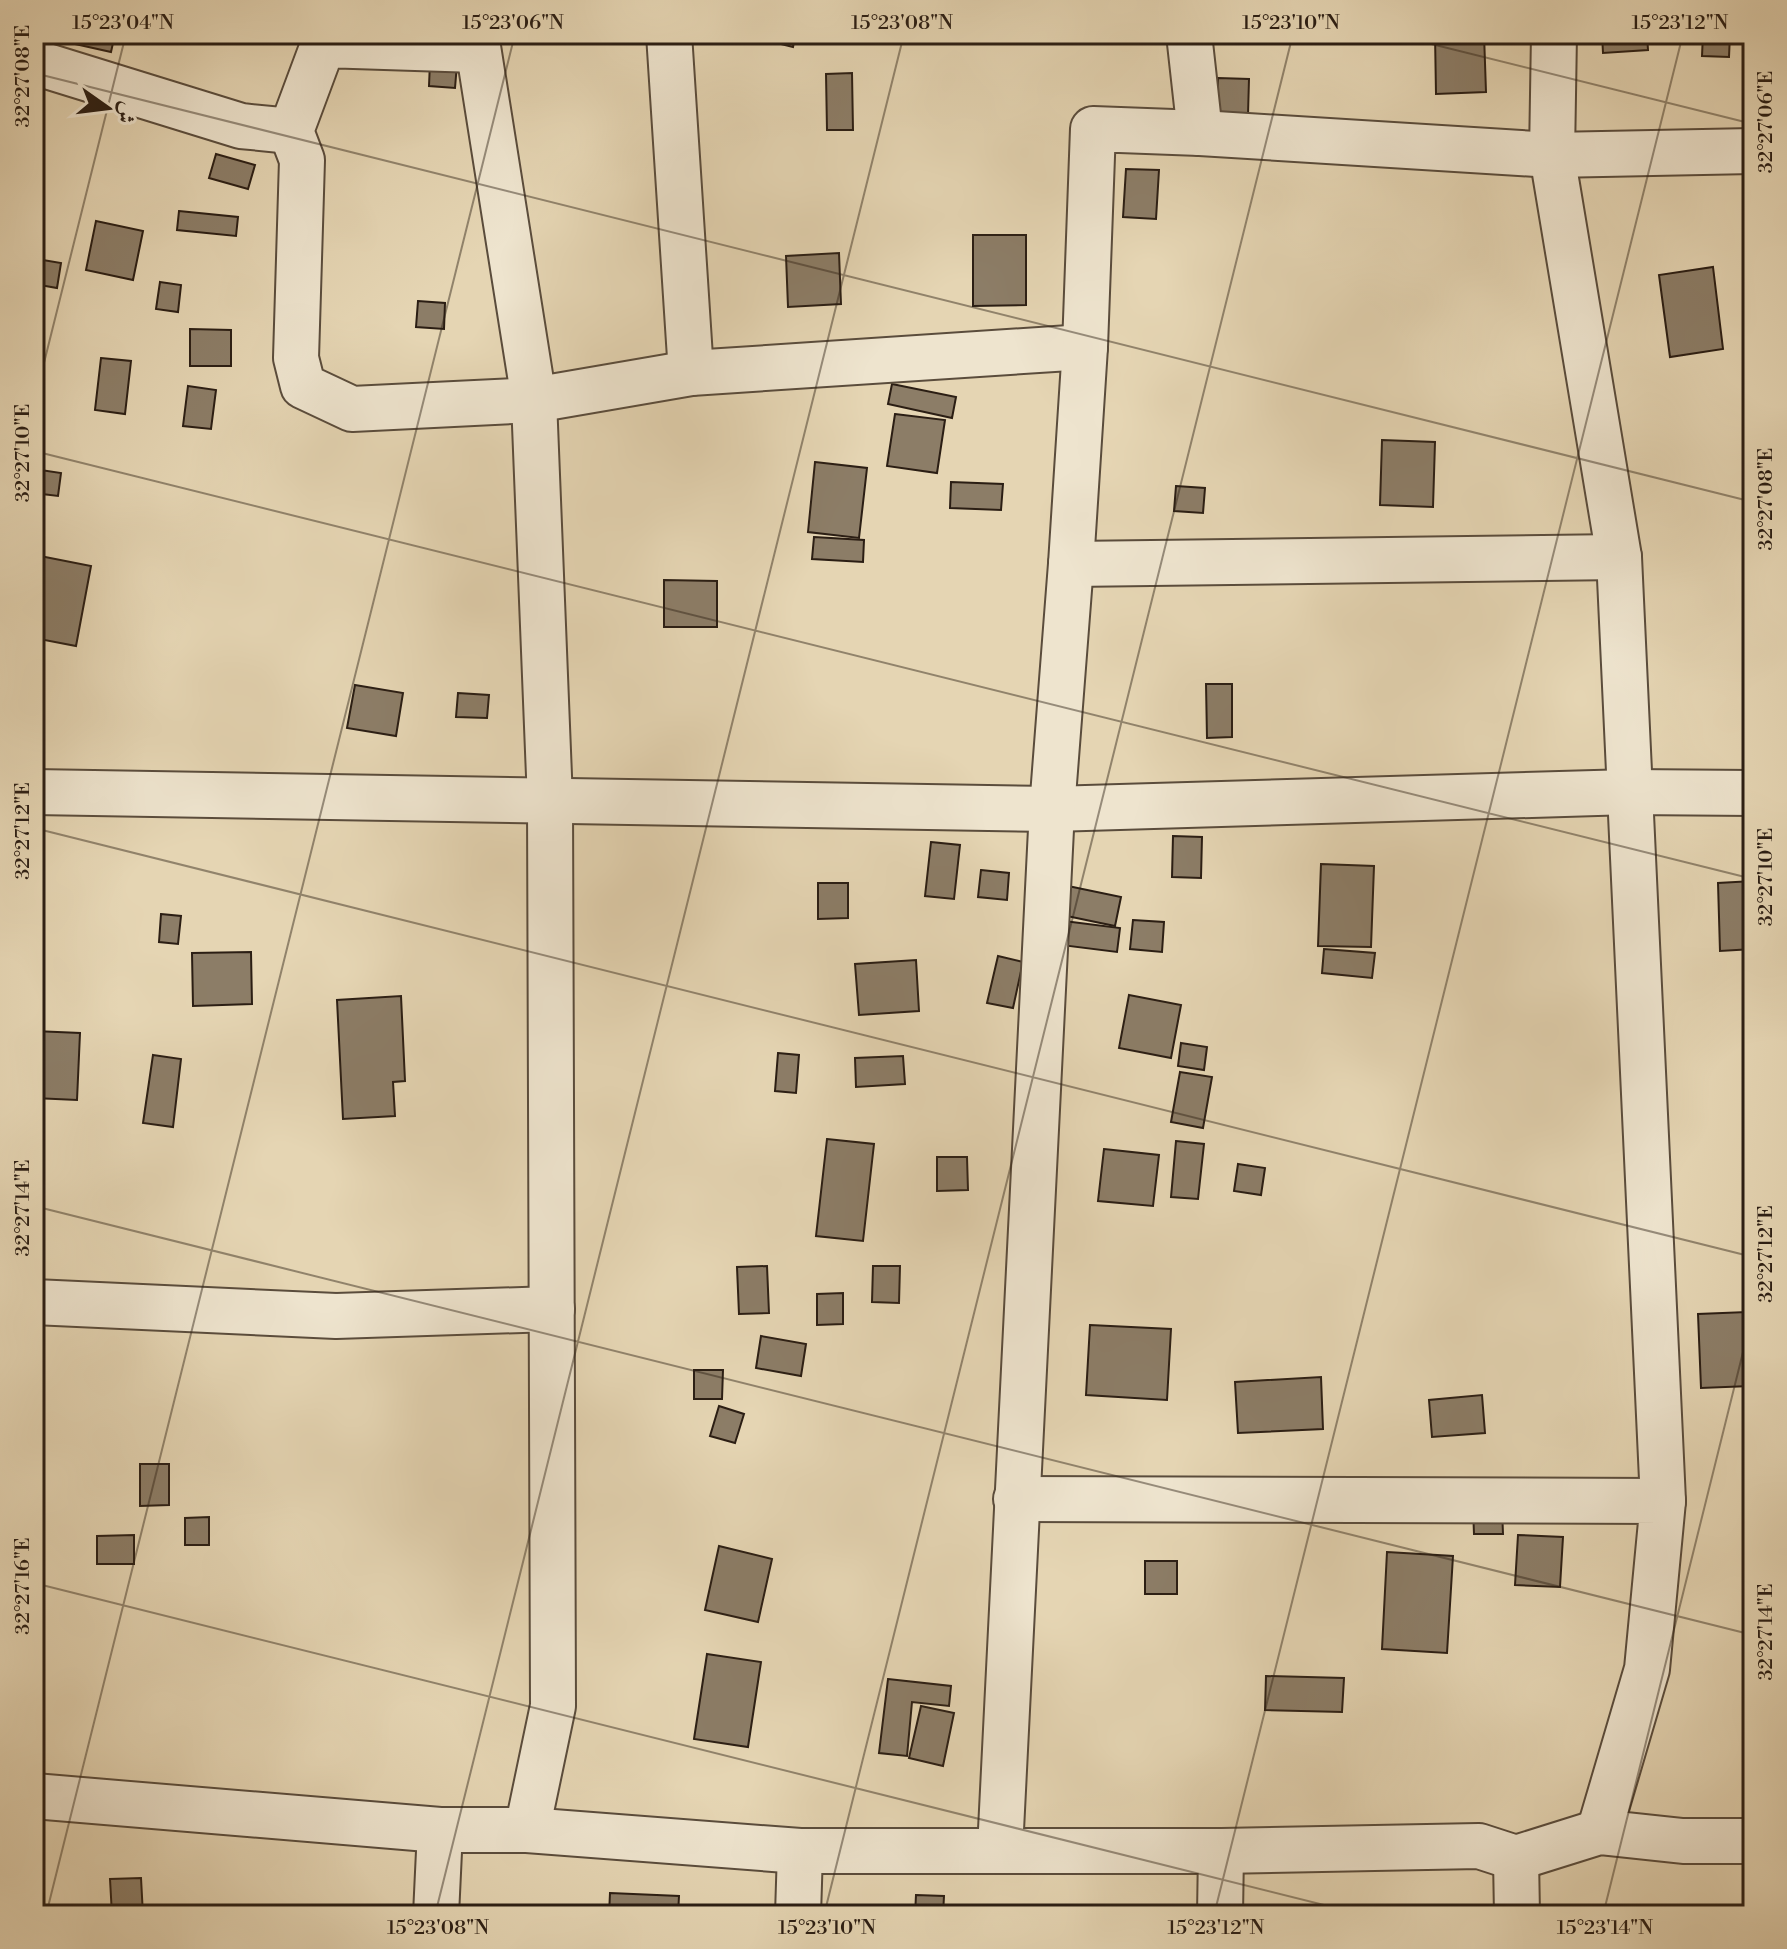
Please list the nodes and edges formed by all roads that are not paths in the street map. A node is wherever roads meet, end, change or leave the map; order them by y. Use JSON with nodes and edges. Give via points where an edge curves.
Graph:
{"nodes":[{"id":1,"x":669,"y":34,"type":"edge"},
{"id":2,"x":1189,"y":34,"type":"edge"},
{"id":3,"x":1554,"y":34,"type":"edge"},
{"id":4,"x":477,"y":42,"type":"edge"},
{"id":5,"x":34,"y":62,"type":"edge"},
{"id":6,"x":291,"y":131,"type":"junction"},
{"id":7,"x":1200,"y":133,"type":"junction"},
{"id":8,"x":1753,"y":151,"type":"edge"},
{"id":9,"x":1552,"y":155,"type":"junction"},
{"id":10,"x":1085,"y":347,"type":"junction"},
{"id":11,"x":691,"y":373,"type":"junction"},
{"id":12,"x":534,"y":400,"type":"junction"},
{"id":13,"x":1619,"y":557,"type":"junction"},
{"id":14,"x":1071,"y":564,"type":"junction"},
{"id":15,"x":34,"y":792,"type":"edge"},
{"id":16,"x":1630,"y":792,"type":"junction"},
{"id":17,"x":1753,"y":793,"type":"edge"},
{"id":18,"x":550,"y":801,"type":"junction"},
{"id":19,"x":1052,"y":809,"type":"junction"},
{"id":20,"x":34,"y":1302,"type":"edge"},
{"id":21,"x":552,"y":1309,"type":"junction"},
{"id":22,"x":1016,"y":1499,"type":"junction"},
{"id":23,"x":1663,"y":1501,"type":"junction"},
{"id":24,"x":34,"y":1796,"type":"edge"},
{"id":25,"x":440,"y":1830,"type":"junction"},
{"id":26,"x":527,"y":1830,"type":"junction"},
{"id":27,"x":1599,"y":1832,"type":"junction"},
{"id":28,"x":1753,"y":1841,"type":"edge"},
{"id":29,"x":1000,"y":1850,"type":"junction"},
{"id":30,"x":800,"y":1851,"type":"junction"},
{"id":31,"x":1221,"y":1851,"type":"junction"},
{"id":32,"x":1516,"y":1858,"type":"junction"},
{"id":33,"x":436,"y":1915,"type":"edge"},
{"id":34,"x":798,"y":1915,"type":"edge"},
{"id":35,"x":1220,"y":1915,"type":"edge"},
{"id":36,"x":1517,"y":1915,"type":"edge"}],
"edges":[{"from":1,"to":11,"type":"street"},
{"from":2,"to":7,"type":"street"},
{"from":3,"to":9,"type":"street"},
{"from":4,"to":6,"type":"street","via":[[323,45]]},
{"from":4,"to":12,"type":"street"},
{"from":5,"to":6,"type":"street","via":[[241,126]]},
{"from":6,"to":12,"type":"street","via":[[302,160],[296,358],[303,386],[352,409]]},
{"from":7,"to":9,"type":"street"},
{"from":7,"to":10,"type":"street","via":[[1093,129]]},
{"from":8,"to":9,"type":"street"},
{"from":9,"to":13,"type":"street"},
{"from":10,"to":11,"type":"street"},
{"from":10,"to":14,"type":"street"},
{"from":11,"to":12,"type":"street"},
{"from":12,"to":18,"type":"street"},
{"from":13,"to":14,"type":"street"},
{"from":13,"to":16,"type":"street"},
{"from":14,"to":19,"type":"street"},
{"from":15,"to":18,"type":"street"},
{"from":16,"to":17,"type":"street"},
{"from":16,"to":19,"type":"street"},
{"from":16,"to":23,"type":"street"},
{"from":18,"to":19,"type":"street"},
{"from":18,"to":21,"type":"street"},
{"from":19,"to":22,"type":"street"},
{"from":20,"to":21,"type":"street","via":[[336,1316]]},
{"from":21,"to":26,"type":"street","via":[[553,1706]]},
{"from":22,"to":23,"type":"street"},
{"from":22,"to":29,"type":"street"},
{"from":23,"to":27,"type":"street","via":[[1647,1669]]},
{"from":24,"to":25,"type":"street"},
{"from":25,"to":26,"type":"street"},
{"from":25,"to":33,"type":"street"},
{"from":26,"to":30,"type":"street"},
{"from":27,"to":28,"type":"street","via":[[1683,1841]]},
{"from":27,"to":32,"type":"street"},
{"from":29,"to":30,"type":"street"},
{"from":29,"to":31,"type":"street"},
{"from":30,"to":34,"type":"street"},
{"from":31,"to":32,"type":"street","via":[[1479,1846]]},
{"from":31,"to":35,"type":"street"},
{"from":32,"to":36,"type":"street"}]}
